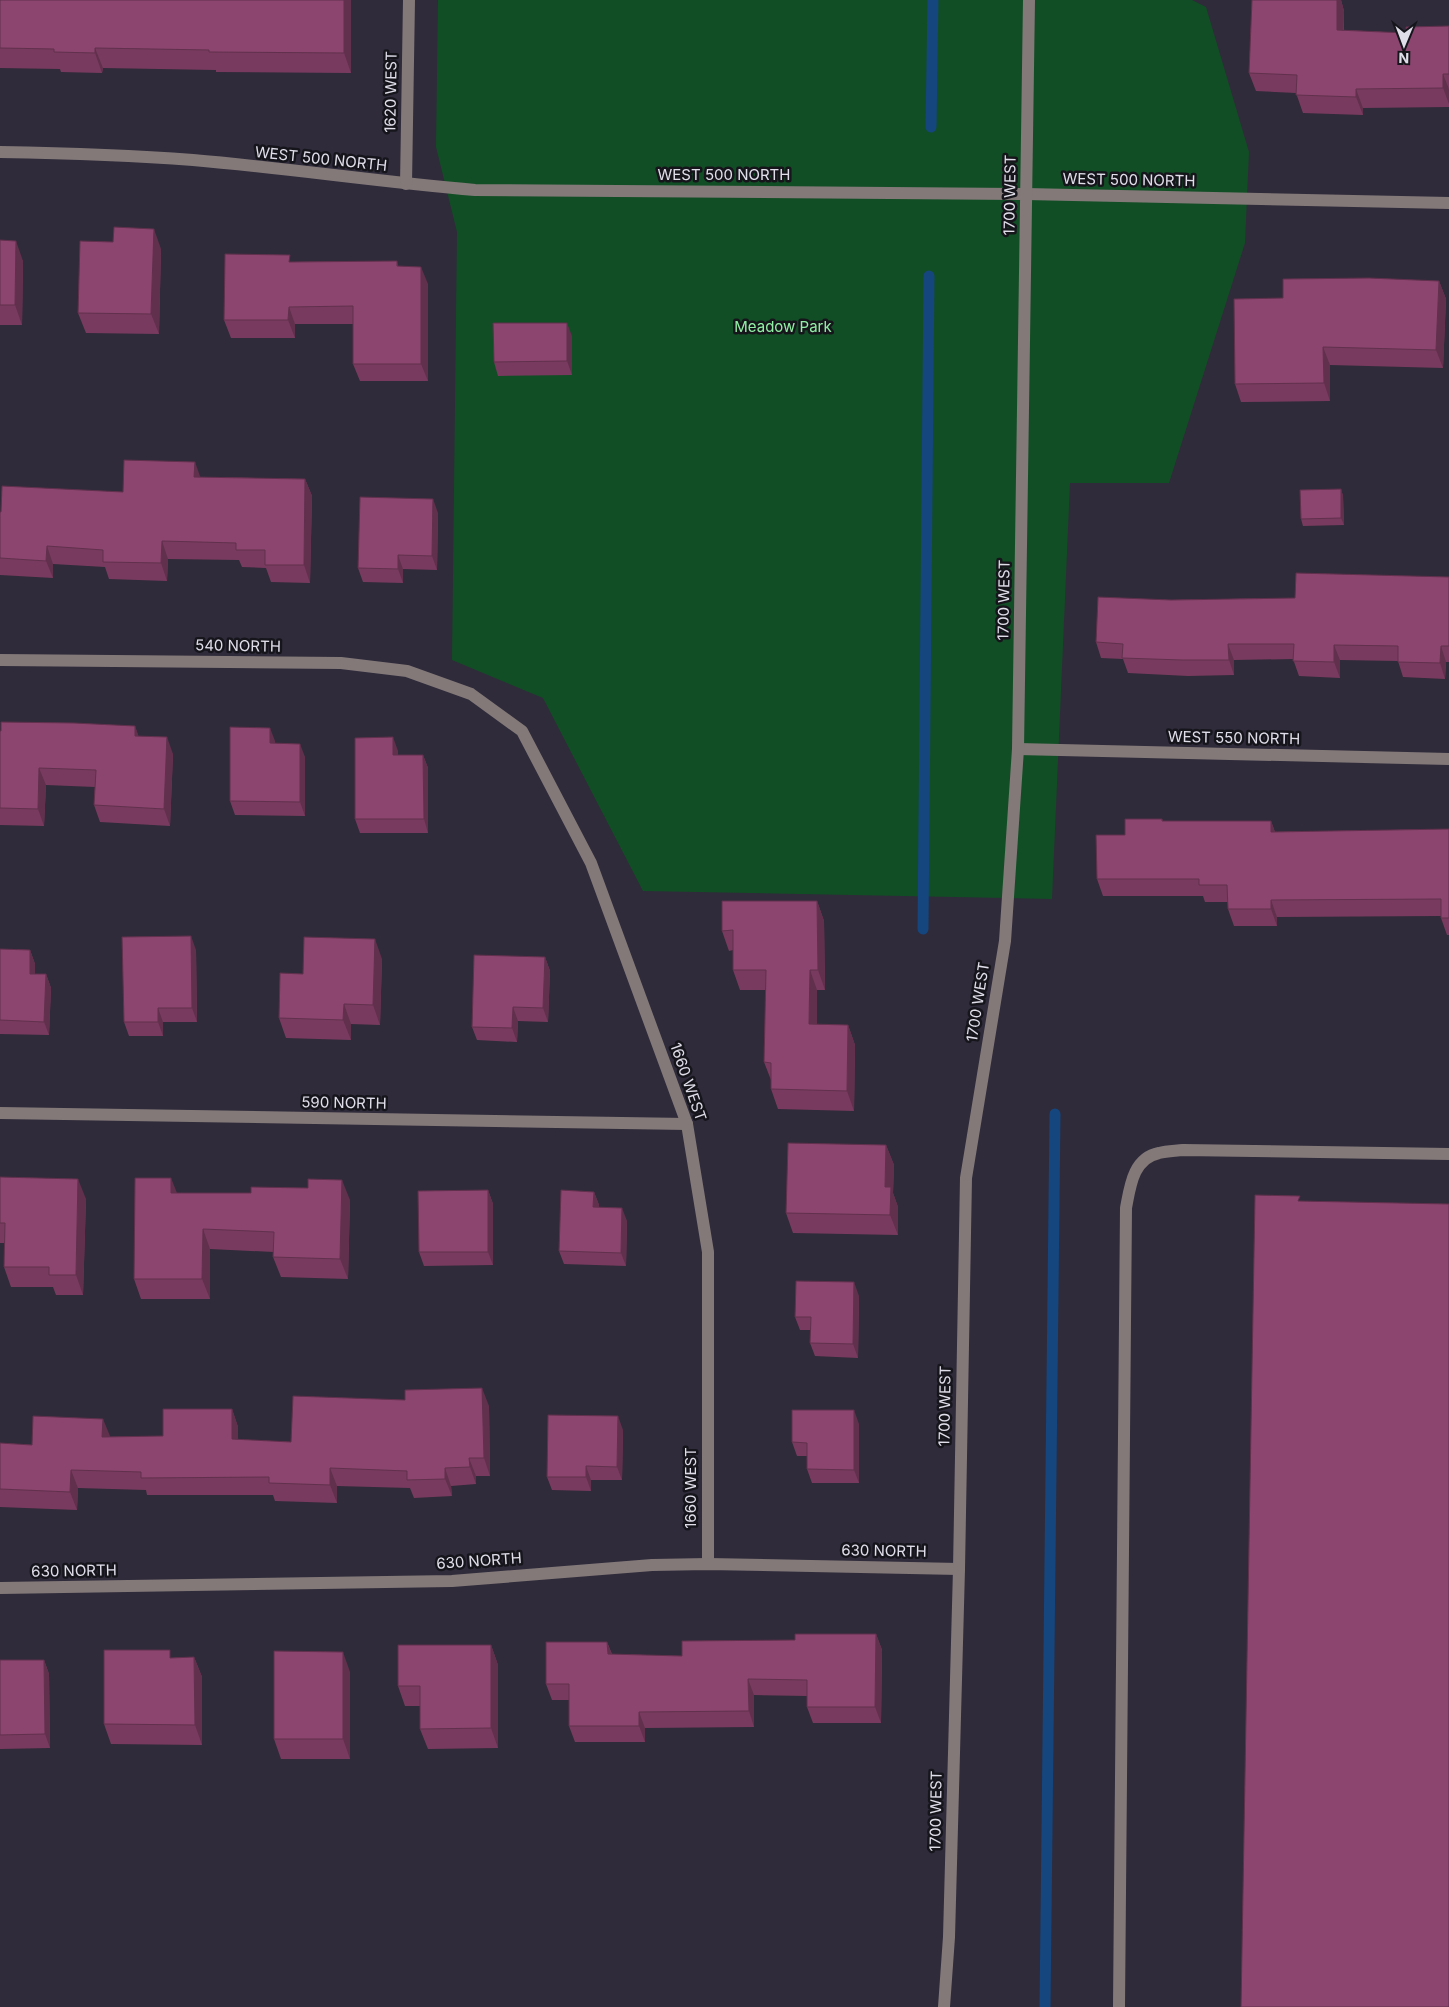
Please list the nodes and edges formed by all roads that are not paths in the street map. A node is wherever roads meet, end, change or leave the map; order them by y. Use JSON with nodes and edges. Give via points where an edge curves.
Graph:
{"nodes":[{"id":1,"x":409,"y":0,"type":"edge"},
{"id":2,"x":1029,"y":0,"type":"edge"},
{"id":3,"x":0,"y":152,"type":"edge"},
{"id":4,"x":406,"y":184,"type":"junction"},
{"id":5,"x":1026,"y":194,"type":"junction"},
{"id":6,"x":1449,"y":203,"type":"edge"},
{"id":7,"x":0,"y":660,"type":"edge"},
{"id":8,"x":471,"y":694,"type":"joint"},
{"id":9,"x":1018,"y":749,"type":"junction"},
{"id":10,"x":1449,"y":759,"type":"edge"},
{"id":11,"x":0,"y":1113,"type":"edge"},
{"id":12,"x":687,"y":1124,"type":"junction"},
{"id":13,"x":1449,"y":1154,"type":"edge"},
{"id":14,"x":708,"y":1564,"type":"junction"},
{"id":15,"x":959,"y":1569,"type":"junction"},
{"id":16,"x":0,"y":1588,"type":"edge"},
{"id":17,"x":944,"y":2007,"type":"edge"},
{"id":18,"x":1119,"y":2007,"type":"edge"}],
"edges":[{"from":1,"to":4,"type":"street","name":"1620 WEST"},
{"from":2,"to":5,"type":"street","name":"1700 WEST"},
{"from":3,"to":4,"type":"street","name":"WEST 500 NORTH","via":[[193,160]]},
{"from":4,"to":5,"type":"street","name":"WEST 500 NORTH","via":[[475,190]]},
{"from":5,"to":6,"type":"street","name":"WEST 500 NORTH"},
{"from":5,"to":9,"type":"street","name":"1700 WEST"},
{"from":7,"to":8,"type":"street","name":"540 NORTH","via":[[341,663],[407,671]]},
{"from":8,"to":12,"type":"street","name":"1660 WEST","via":[[522,731],[591,863]]},
{"from":9,"to":10,"type":"street","name":"WEST 550 NORTH"},
{"from":9,"to":15,"type":"street","name":"1700 WEST","via":[[1005,941],[966,1178]]},
{"from":11,"to":12,"type":"street","name":"590 NORTH"},
{"from":12,"to":14,"type":"street","name":"1660 WEST","via":[[708,1252]]},
{"from":13,"to":18,"type":"street","via":[[1183,1150],[1157,1153],[1142,1162],[1131,1180],[1126,1208]]},
{"from":14,"to":15,"type":"street","name":"630 NORTH"},
{"from":14,"to":16,"type":"street","name":"630 NORTH","via":[[452,1580]]},
{"from":15,"to":17,"type":"street","name":"1700 WEST","via":[[949,1937]]}]}
